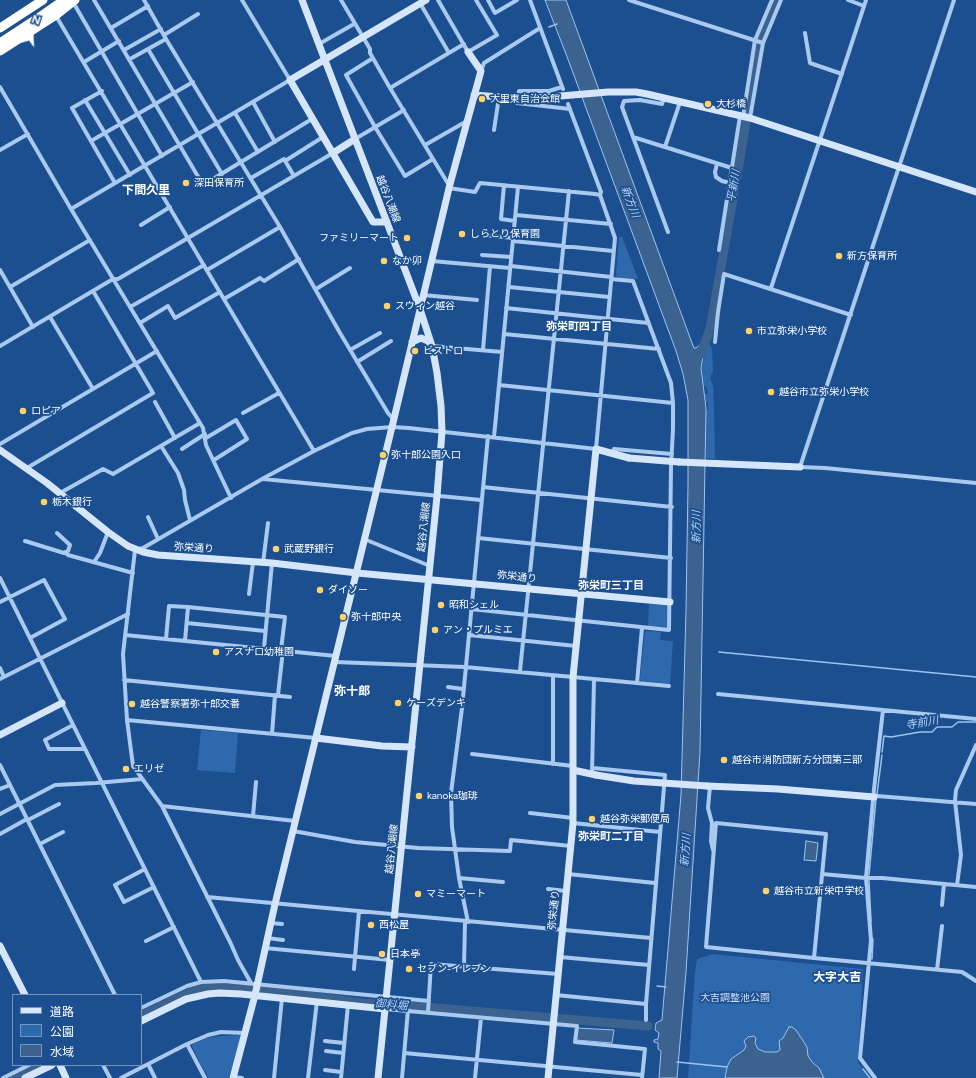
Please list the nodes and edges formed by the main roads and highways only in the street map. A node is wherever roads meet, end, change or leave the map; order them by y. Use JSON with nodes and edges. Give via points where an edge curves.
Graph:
{"nodes":[{"id":1,"x":43,"y":0,"type":"edge"},
{"id":2,"x":54,"y":0,"type":"edge"},
{"id":3,"x":70,"y":1,"type":"edge"},
{"id":4,"x":0,"y":28,"type":"edge"},
{"id":5,"x":0,"y":36,"type":"edge"},
{"id":6,"x":0,"y":43,"type":"edge"},
{"id":7,"x":0,"y":51,"type":"edge"}],
"edges":[{"from":1,"to":4,"type":"highway"},
{"from":2,"to":5,"type":"highway"},
{"from":3,"to":6,"type":"highway","via":[[44,14]]},
{"from":3,"to":7,"type":"highway","via":[[56,15]]}]}
